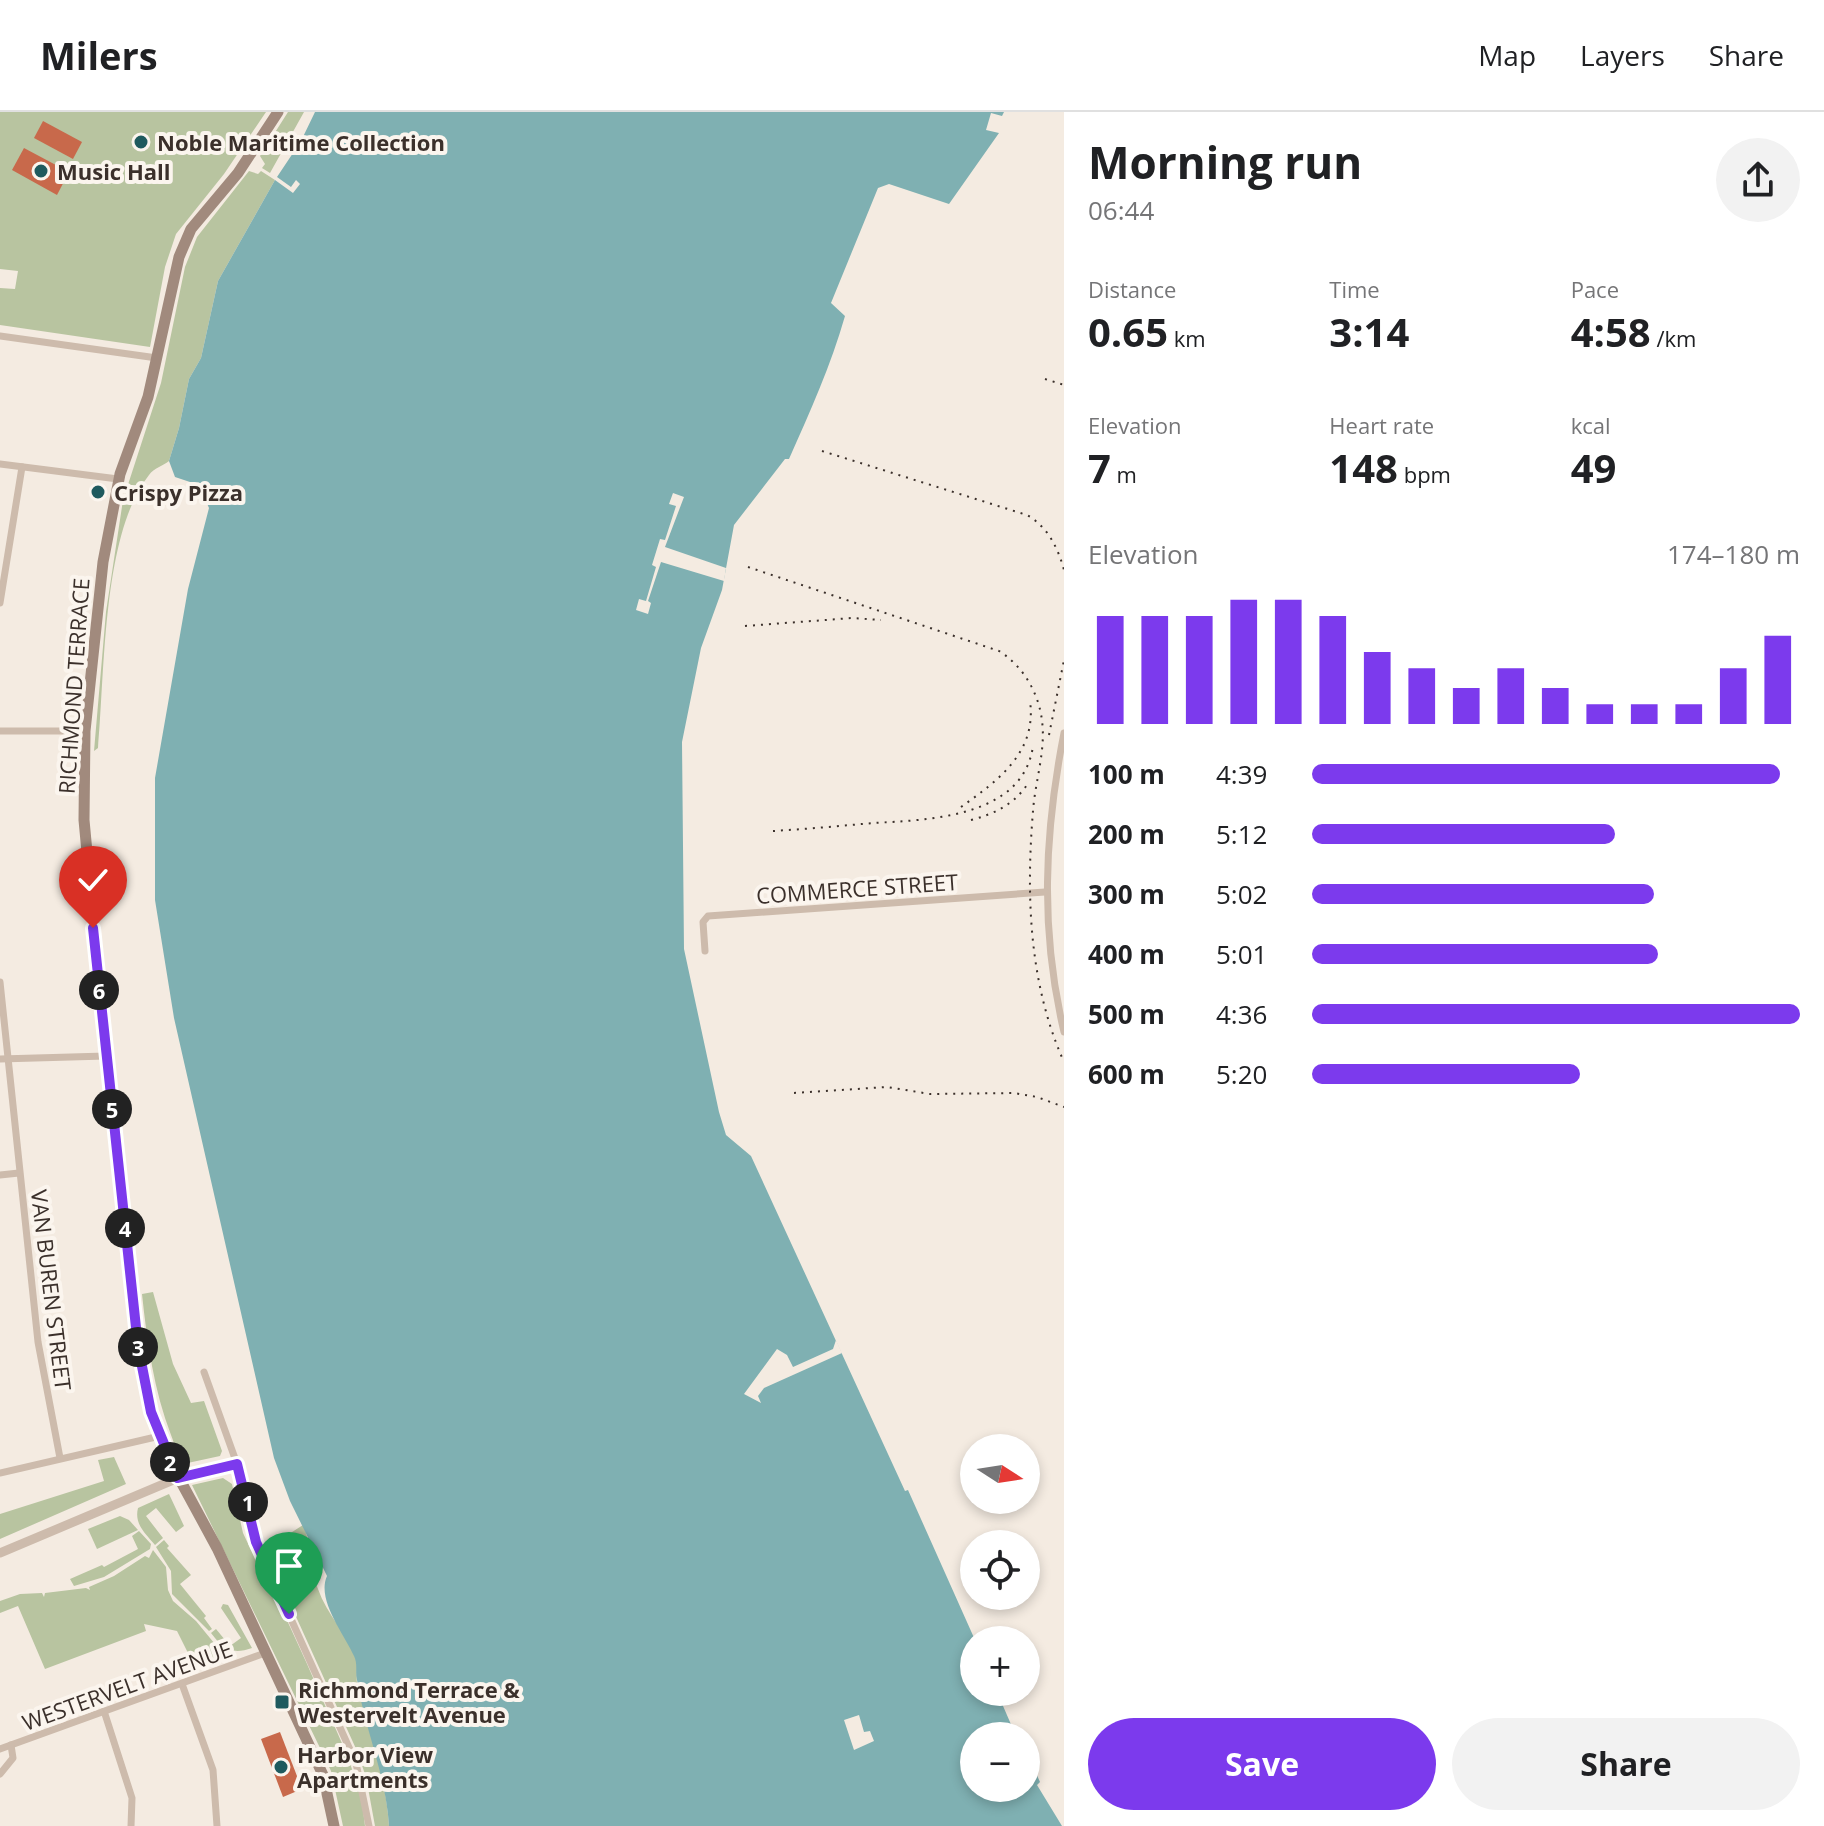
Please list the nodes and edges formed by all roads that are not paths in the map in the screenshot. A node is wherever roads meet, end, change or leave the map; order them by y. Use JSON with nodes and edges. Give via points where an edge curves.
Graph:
{"nodes":[{"id":1,"x":278,"y":112,"type":"edge"},
{"id":2,"x":0,"y":336,"type":"edge"},
{"id":3,"x":157,"y":358,"type":"junction"},
{"id":4,"x":0,"y":464,"type":"edge"},
{"id":5,"x":22,"y":467,"type":"junction"},
{"id":6,"x":118,"y":479,"type":"junction"},
{"id":7,"x":0,"y":603,"type":"edge"},
{"id":8,"x":0,"y":731,"type":"edge"},
{"id":9,"x":85,"y":731,"type":"junction"},
{"id":10,"x":1064,"y":733,"type":"edge"},
{"id":11,"x":1045,"y":892,"type":"junction"},
{"id":12,"x":705,"y":951,"type":"dead end"},
{"id":13,"x":0,"y":982,"type":"edge"},
{"id":14,"x":1064,"y":1032,"type":"edge"},
{"id":15,"x":106,"y":1056,"type":"junction"},
{"id":16,"x":4,"y":1059,"type":"edge"},
{"id":17,"x":19,"y":1173,"type":"junction"},
{"id":18,"x":0,"y":1175,"type":"edge"},
{"id":19,"x":204,"y":1372,"type":"dead end"},
{"id":20,"x":160,"y":1436,"type":"junction"},
{"id":21,"x":60,"y":1458,"type":"junction"},
{"id":22,"x":237,"y":1464,"type":"junction"},
{"id":23,"x":0,"y":1471,"type":"edge"},
{"id":24,"x":178,"y":1478,"type":"junction"},
{"id":25,"x":0,"y":1553,"type":"edge"},
{"id":26,"x":265,"y":1653,"type":"junction"},
{"id":27,"x":182,"y":1684,"type":"junction"},
{"id":28,"x":104,"y":1711,"type":"junction"},
{"id":29,"x":11,"y":1745,"type":"junction"},
{"id":30,"x":309,"y":1745,"type":"junction"},
{"id":31,"x":0,"y":1749,"type":"edge"},
{"id":32,"x":0,"y":1774,"type":"edge"},
{"id":33,"x":131,"y":1826,"type":"edge"},
{"id":34,"x":217,"y":1826,"type":"edge"},
{"id":35,"x":327,"y":1826,"type":"edge"},
{"id":36,"x":334,"y":1826,"type":"edge"},
{"id":37,"x":369,"y":1826,"type":"edge"}],
"edges":[{"from":1,"to":3,"type":"main road","name":"RICHMOND TERRACE","via":[[238,173],[187,235]]},
{"from":2,"to":3,"type":"street"},
{"from":3,"to":6,"type":"main road","name":"RICHMOND TERRACE","via":[[145,410]]},
{"from":4,"to":5,"type":"street"},
{"from":5,"to":6,"type":"street"},
{"from":5,"to":7,"type":"street"},
{"from":6,"to":9,"type":"main road","name":"RICHMOND TERRACE","via":[[99,592]]},
{"from":8,"to":9,"type":"street"},
{"from":9,"to":15,"type":"main road","name":"RICHMOND TERRACE","via":[[85,834]]},
{"from":10,"to":11,"type":"street"},
{"from":11,"to":12,"type":"street","name":"COMMERCE STREET","via":[[708,916],[703,922]]},
{"from":11,"to":14,"type":"street"},
{"from":13,"to":16,"type":"street","name":"VAN BUREN STREET"},
{"from":15,"to":16,"type":"street"},
{"from":15,"to":20,"type":"main road","name":"RICHMOND TERRACE","via":[[138,1346]]},
{"from":16,"to":17,"type":"street","name":"VAN BUREN STREET"},
{"from":17,"to":18,"type":"street"},
{"from":17,"to":21,"type":"street","name":"VAN BUREN STREET","via":[[38,1342]]},
{"from":19,"to":22,"type":"street"},
{"from":20,"to":21,"type":"street"},
{"from":20,"to":24,"type":"main road","name":"RICHMOND TERRACE"},
{"from":21,"to":23,"type":"street"},
{"from":22,"to":24,"type":"street"},
{"from":22,"to":37,"type":"street","via":[[258,1546],[356,1763]]},
{"from":24,"to":25,"type":"street"},
{"from":24,"to":26,"type":"main road","name":"RICHMOND TERRACE"},
{"from":26,"to":27,"type":"street","name":"WESTERVELT AVENUE"},
{"from":26,"to":30,"type":"main road","name":"RICHMOND TERRACE"},
{"from":27,"to":28,"type":"street","name":"WESTERVELT AVENUE"},
{"from":27,"to":34,"type":"street","via":[[213,1770]]},
{"from":28,"to":29,"type":"street","name":"WESTERVELT AVENUE"},
{"from":28,"to":33,"type":"street","via":[[132,1798]]},
{"from":29,"to":31,"type":"street","name":"WESTERVELT AVENUE"},
{"from":29,"to":32,"type":"street","via":[[13,1758]]},
{"from":30,"to":35,"type":"main road","name":"RICHMOND TERRACE"},
{"from":30,"to":36,"type":"main road","name":"RICHMOND TERRACE","via":[[326,1784]]}]}
